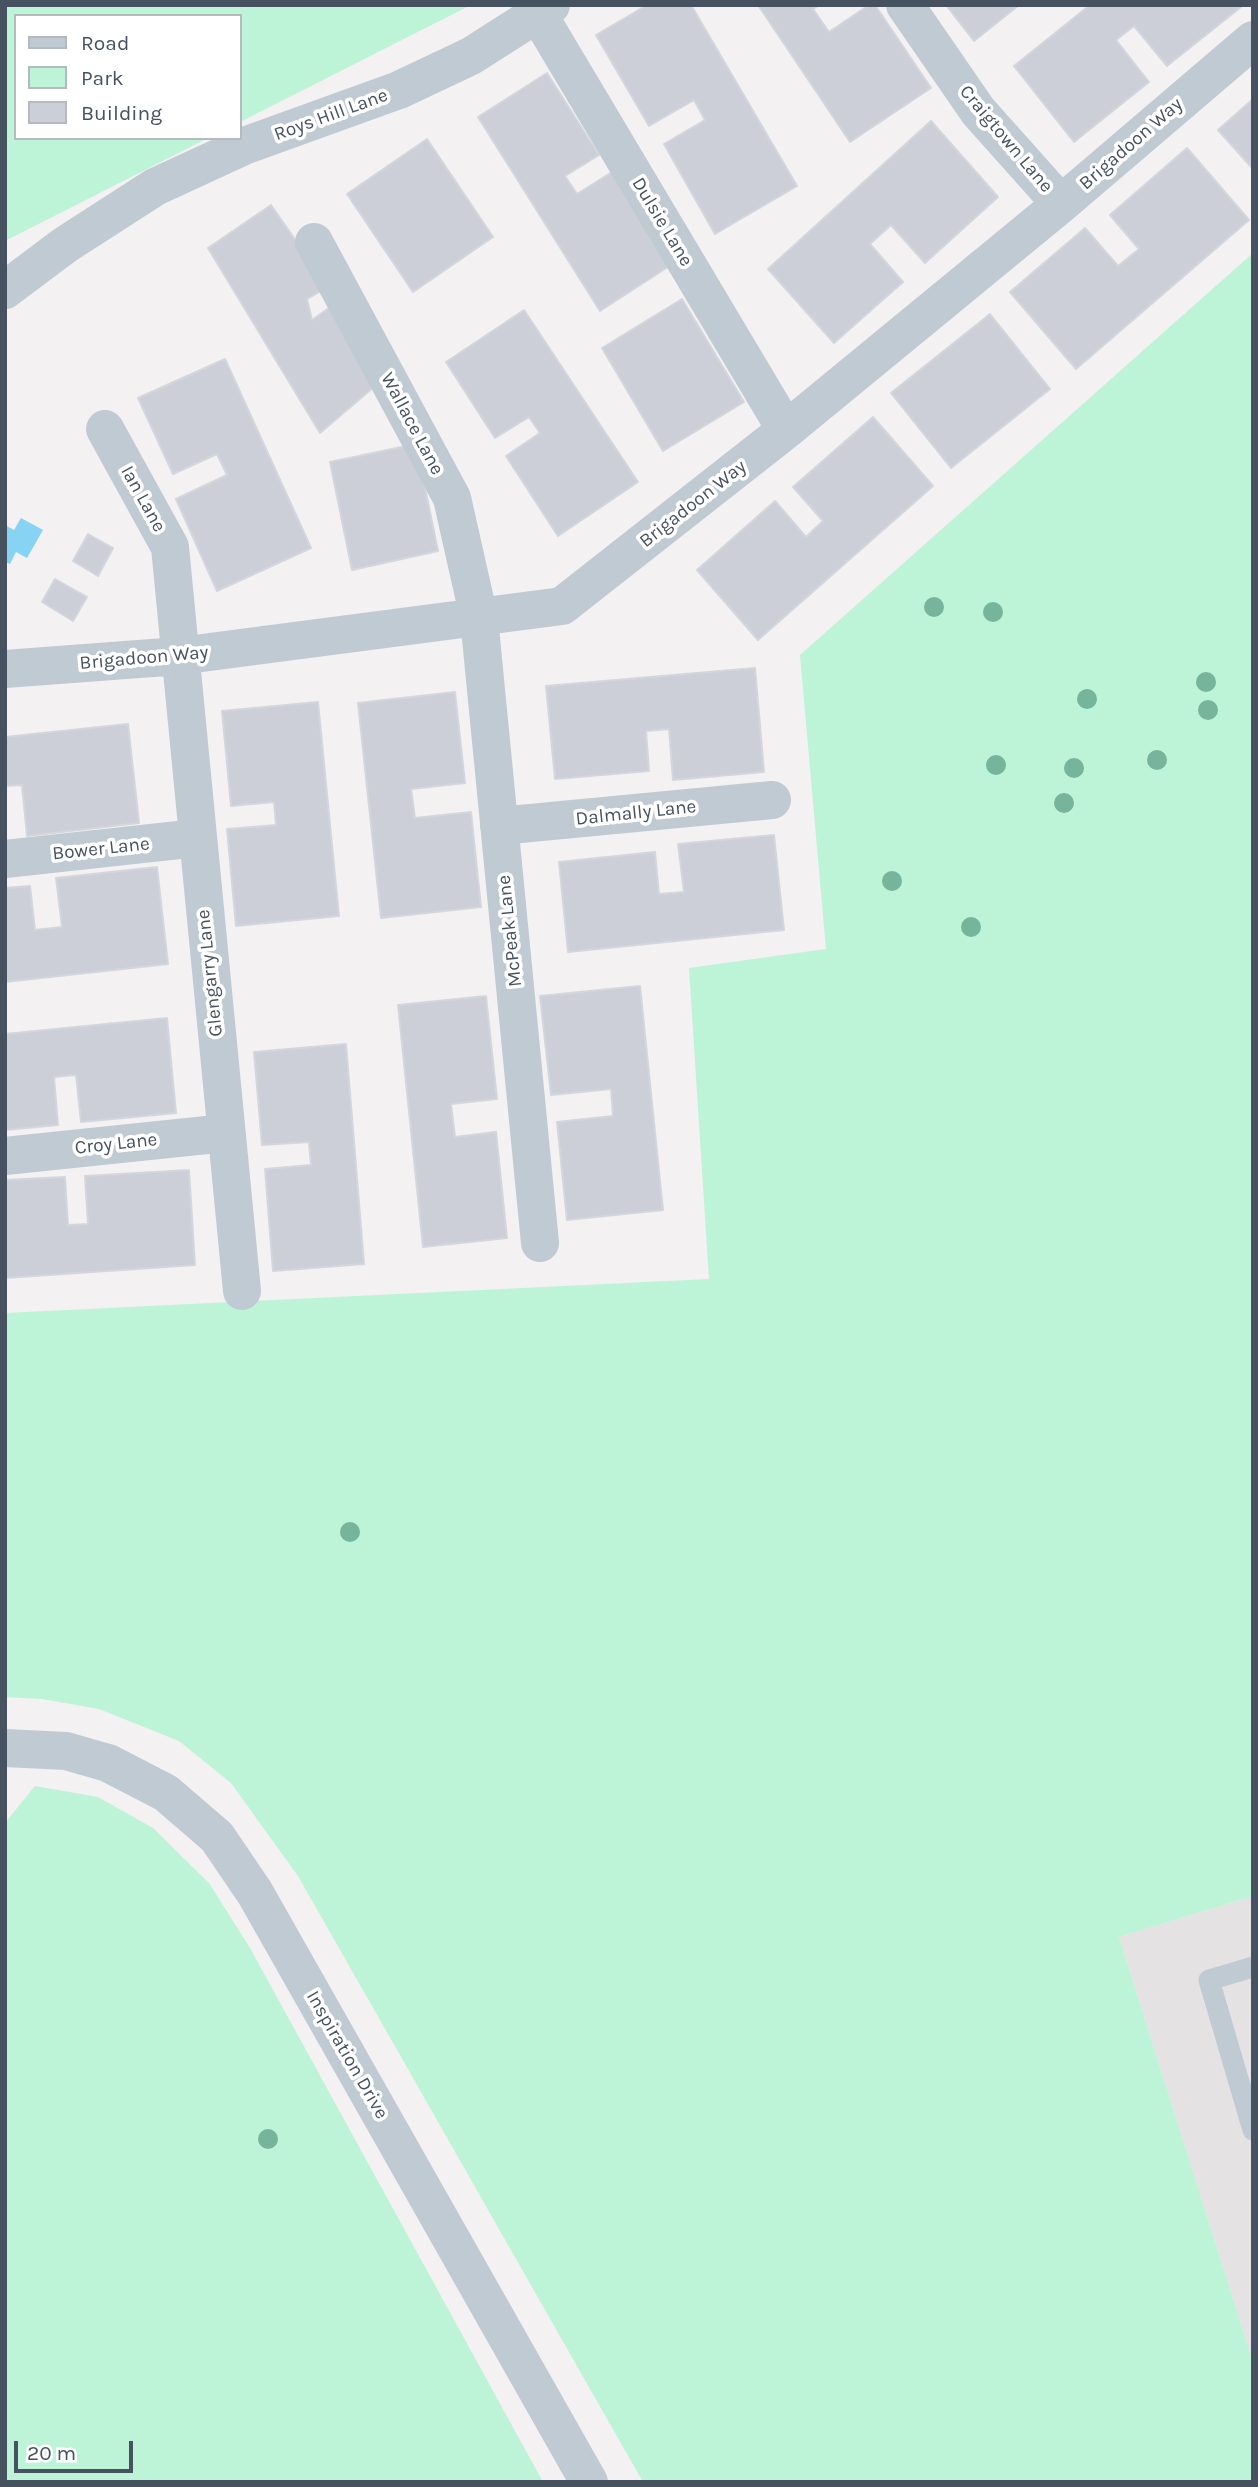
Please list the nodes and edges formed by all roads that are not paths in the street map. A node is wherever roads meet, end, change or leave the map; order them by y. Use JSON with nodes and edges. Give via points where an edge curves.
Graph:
{"nodes":[{"id":1,"x":905,"y":5,"type":"edge"},
{"id":2,"x":544,"y":9,"type":"edge"},
{"id":3,"x":1253,"y":40,"type":"edge"},
{"id":4,"x":1061,"y":204,"type":"junction"},
{"id":5,"x":314,"y":242,"type":"dead end"},
{"id":6,"x":5,"y":290,"type":"edge"},
{"id":7,"x":105,"y":429,"type":"dead end"},
{"id":8,"x":786,"y":430,"type":"junction"},
{"id":9,"x":479,"y":618,"type":"junction"},
{"id":10,"x":179,"y":656,"type":"junction"},
{"id":11,"x":5,"y":669,"type":"edge"},
{"id":12,"x":772,"y":800,"type":"dead end"},
{"id":13,"x":499,"y":826,"type":"junction"},
{"id":14,"x":197,"y":838,"type":"junction"},
{"id":15,"x":5,"y":859,"type":"edge"},
{"id":16,"x":226,"y":1133,"type":"junction"},
{"id":17,"x":5,"y":1156,"type":"edge"},
{"id":18,"x":540,"y":1243,"type":"dead end"},
{"id":19,"x":242,"y":1291,"type":"dead end"},
{"id":20,"x":5,"y":1748,"type":"edge"},
{"id":21,"x":1253,"y":1967,"type":"edge"},
{"id":22,"x":1253,"y":2130,"type":"edge"},
{"id":23,"x":589,"y":2482,"type":"edge"}],
"edges":[{"from":1,"to":4,"type":"street","name":"Craigtown Lane","via":[[978,111]]},
{"from":2,"to":6,"type":"street","name":"Roys Hill Lane","via":[[471,56],[398,90],[244,146],[155,187]]},
{"from":2,"to":8,"type":"street","name":"Dulsie Lane"},
{"from":3,"to":4,"type":"street","name":"Brigadoon Way"},
{"from":4,"to":8,"type":"street","name":"Brigadoon Way"},
{"from":5,"to":9,"type":"street","name":"Wallace Lane","via":[[452,498]]},
{"from":7,"to":10,"type":"street","name":"Ian Lane","via":[[170,547]]},
{"from":8,"to":9,"type":"street","name":"Brigadoon Way","via":[[562,606]]},
{"from":9,"to":10,"type":"street","name":"Brigadoon Way"},
{"from":9,"to":13,"type":"street","name":"McPeak Lane"},
{"from":10,"to":11,"type":"street","name":"Brigadoon Way"},
{"from":10,"to":14,"type":"street","name":"Glengarry Lane"},
{"from":12,"to":13,"type":"street","name":"Dalmally Lane"},
{"from":13,"to":18,"type":"street","name":"McPeak Lane"},
{"from":14,"to":15,"type":"street","name":"Bower Lane"},
{"from":14,"to":16,"type":"street","name":"Glengarry Lane"},
{"from":16,"to":17,"type":"street","name":"Croy Lane"},
{"from":16,"to":19,"type":"street","name":"Glengarry Lane"},
{"from":20,"to":23,"type":"street","name":"Inspiration Drive","via":[[66,1751],[117,1767],[166,1793],[217,1838],[255,1894]]},
{"from":21,"to":22,"type":"lane","via":[[1209,1980]]}]}
